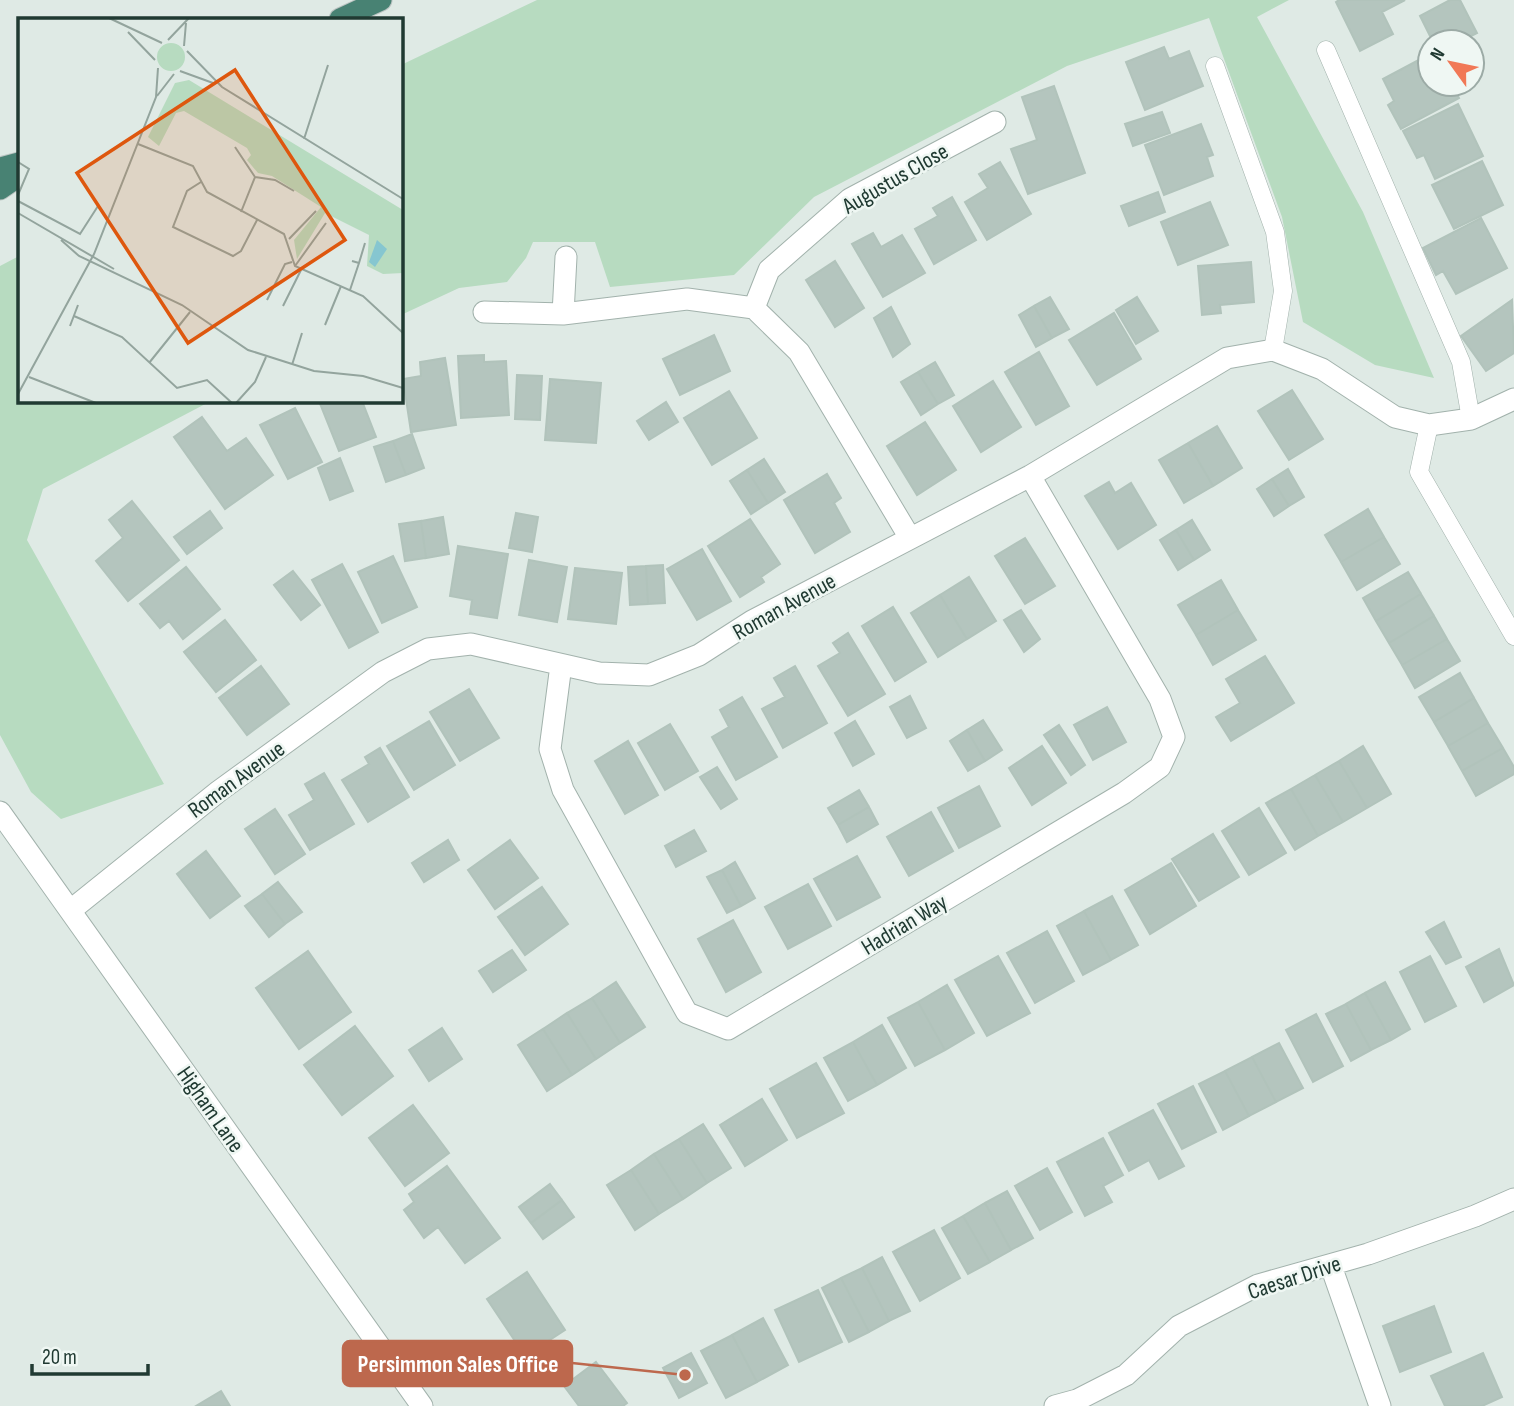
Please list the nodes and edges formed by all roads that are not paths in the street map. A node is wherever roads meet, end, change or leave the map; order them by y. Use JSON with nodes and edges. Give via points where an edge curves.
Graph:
{"nodes":[{"id":1,"x":382,"y":0,"type":"edge"},
{"id":2,"x":342,"y":18,"type":"edge"},
{"id":3,"x":1326,"y":50,"type":"dead end"},
{"id":4,"x":1215,"y":66,"type":"dead end"},
{"id":5,"x":996,"y":122,"type":"dead end"},
{"id":6,"x":18,"y":163,"type":"edge"},
{"id":7,"x":0,"y":168,"type":"edge"},
{"id":8,"x":18,"y":177,"type":"edge"},
{"id":9,"x":0,"y":189,"type":"edge"},
{"id":10,"x":566,"y":257,"type":"dead end"},
{"id":11,"x":754,"y":308,"type":"junction"},
{"id":12,"x":484,"y":312,"type":"dead end"},
{"id":13,"x":563,"y":314,"type":"junction"},
{"id":14,"x":1273,"y":350,"type":"junction"},
{"id":15,"x":1514,"y":399,"type":"edge"},
{"id":16,"x":1471,"y":419,"type":"junction"},
{"id":17,"x":1429,"y":425,"type":"junction"},
{"id":18,"x":1030,"y":476,"type":"junction"},
{"id":19,"x":910,"y":538,"type":"junction"},
{"id":20,"x":1514,"y":636,"type":"edge"},
{"id":21,"x":561,"y":665,"type":"junction"},
{"id":22,"x":0,"y":812,"type":"edge"},
{"id":23,"x":71,"y":910,"type":"junction"},
{"id":24,"x":1514,"y":1199,"type":"edge"},
{"id":25,"x":1331,"y":1266,"type":"junction"},
{"id":26,"x":422,"y":1406,"type":"edge"},
{"id":27,"x":1055,"y":1406,"type":"edge"},
{"id":28,"x":1380,"y":1406,"type":"edge"}],
"edges":[{"from":1,"to":2,"type":"highway"},
{"from":3,"to":16,"type":"lane","via":[[1461,362]]},
{"from":4,"to":14,"type":"lane","via":[[1275,232],[1283,291]]},
{"from":5,"to":11,"type":"street","name":"Augustus Close","via":[[850,199],[769,270]]},
{"from":6,"to":7,"type":"highway"},
{"from":8,"to":9,"type":"highway"},
{"from":10,"to":13,"type":"street"},
{"from":11,"to":13,"type":"street","via":[[687,299]]},
{"from":11,"to":19,"type":"street","via":[[799,352]]},
{"from":12,"to":13,"type":"street"},
{"from":14,"to":17,"type":"street","via":[[1322,369],[1395,417]]},
{"from":14,"to":18,"type":"street","name":"Roman Avenue","via":[[1227,358]]},
{"from":15,"to":16,"type":"street"},
{"from":16,"to":17,"type":"street"},
{"from":17,"to":20,"type":"lane","via":[[1419,472]]},
{"from":18,"to":19,"type":"street","name":"Roman Avenue"},
{"from":18,"to":21,"type":"street","name":"Hadrian Way","via":[[1160,699],[1174,737],[1160,767],[1124,793],[728,1029],[687,1013],[564,790],[550,749]]},
{"from":19,"to":21,"type":"street","name":"Roman Avenue","via":[[752,621],[699,655],[649,675],[599,673]]},
{"from":21,"to":23,"type":"street","name":"Roman Avenue","via":[[471,644],[428,649],[383,672],[230,783]]},
{"from":22,"to":23,"type":"street","name":"Higham Lane"},
{"from":23,"to":26,"type":"street","name":"Higham Lane"},
{"from":24,"to":25,"type":"street","name":"Caesar Drive"},
{"from":25,"to":27,"type":"street","name":"Caesar Drive","via":[[1258,1285],[1180,1326],[1126,1375],[1077,1401]]},
{"from":25,"to":28,"type":"street"}]}
